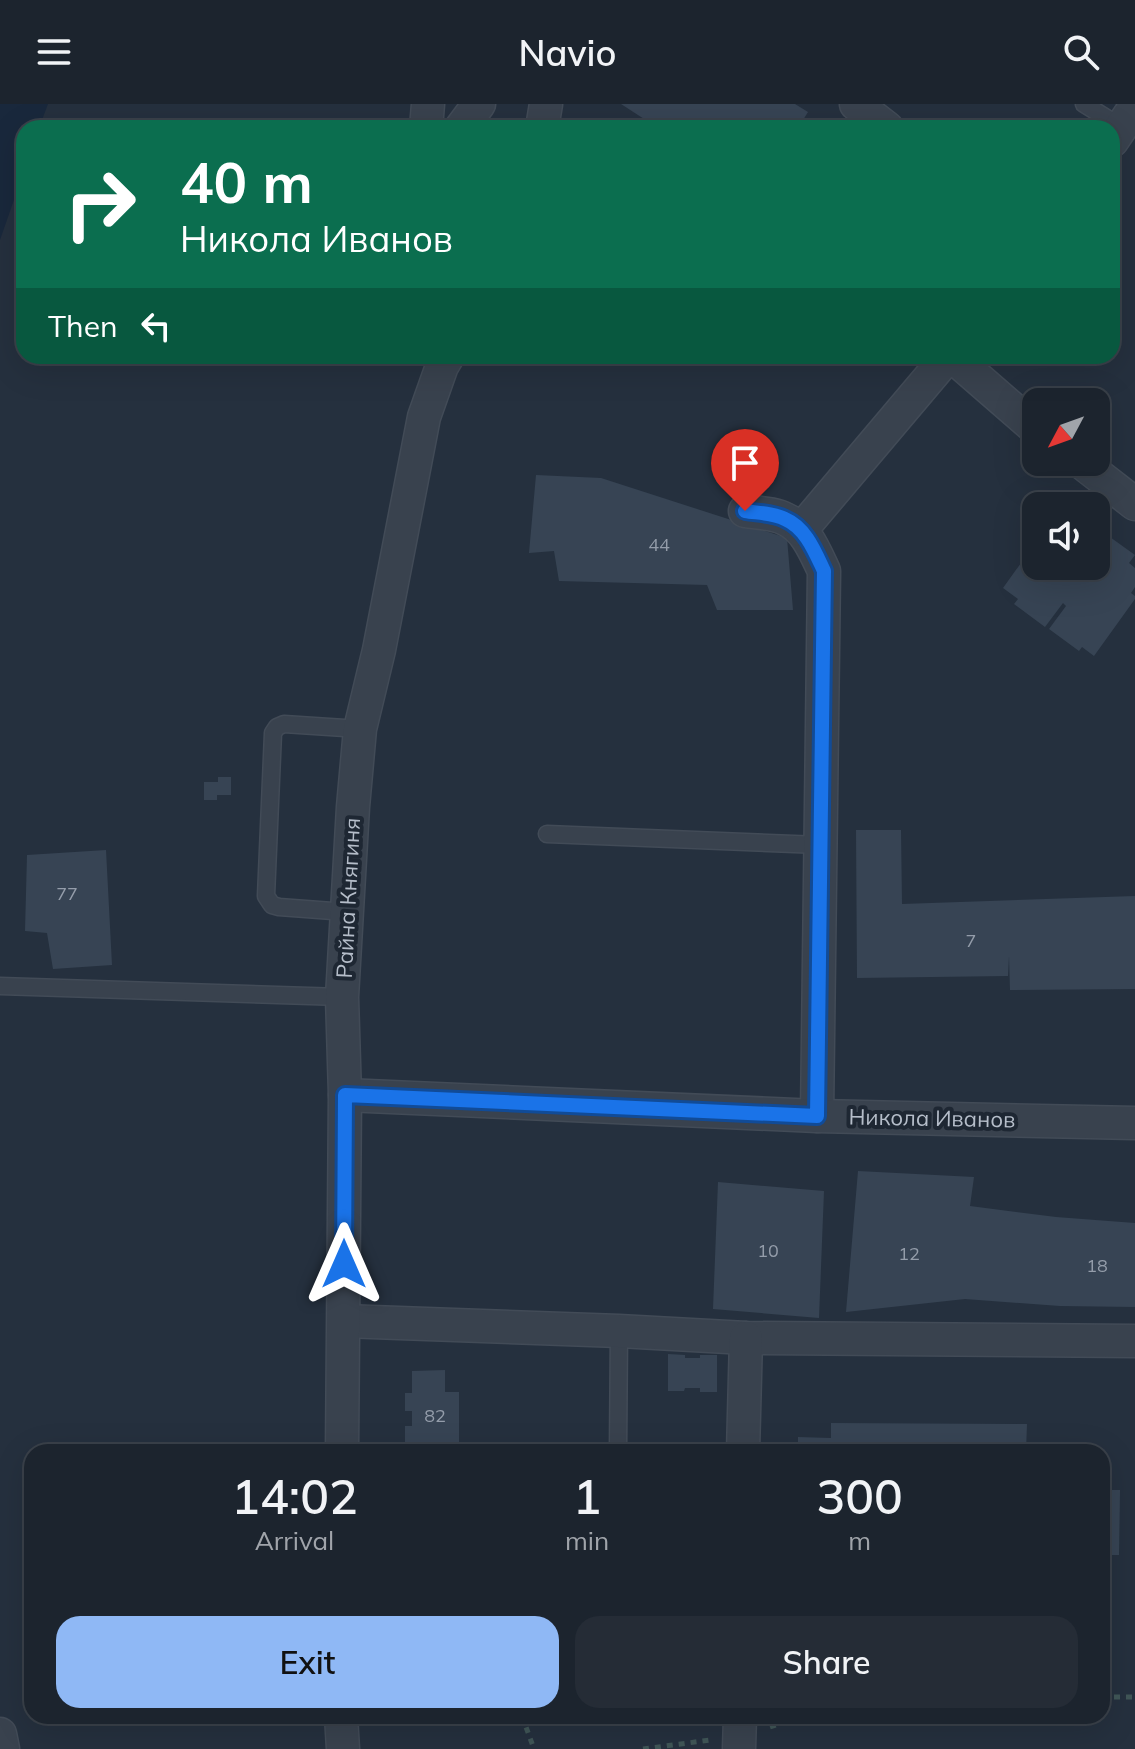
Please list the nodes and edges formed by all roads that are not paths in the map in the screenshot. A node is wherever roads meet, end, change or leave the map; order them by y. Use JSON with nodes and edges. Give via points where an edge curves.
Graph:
{"nodes":[{"id":1,"x":856,"y":104,"type":"edge"},
{"id":2,"x":1084,"y":104,"type":"edge"},
{"id":3,"x":877,"y":120,"type":"edge"},
{"id":4,"x":1114,"y":120,"type":"edge"},
{"id":5,"x":424,"y":364,"type":"edge"},
{"id":6,"x":443,"y":364,"type":"edge"},
{"id":7,"x":943,"y":364,"type":"edge"},
{"id":8,"x":959,"y":364,"type":"edge"},
{"id":9,"x":424,"y":417,"type":"junction"},
{"id":10,"x":1022,"y":417,"type":"edge"},
{"id":11,"x":1099,"y":476,"type":"edge"},
{"id":12,"x":1135,"y":504,"type":"edge"},
{"id":13,"x":745,"y":511,"type":"dead end"},
{"id":14,"x":801,"y":530,"type":"junction"},
{"id":15,"x":360,"y":729,"type":"junction"},
{"id":16,"x":547,"y":834,"type":"dead end"},
{"id":17,"x":820,"y":845,"type":"junction"},
{"id":18,"x":346,"y":912,"type":"junction"},
{"id":19,"x":0,"y":986,"type":"edge"},
{"id":20,"x":342,"y":997,"type":"junction"},
{"id":21,"x":345,"y":1095,"type":"junction"},
{"id":22,"x":817,"y":1116,"type":"junction"},
{"id":23,"x":1135,"y":1123,"type":"edge"},
{"id":24,"x":344,"y":1321,"type":"junction"},
{"id":25,"x":619,"y":1331,"type":"junction"},
{"id":26,"x":746,"y":1338,"type":"junction"},
{"id":27,"x":1135,"y":1341,"type":"edge"},
{"id":28,"x":342,"y":1444,"type":"edge"},
{"id":29,"x":618,"y":1444,"type":"edge"},
{"id":30,"x":743,"y":1444,"type":"edge"},
{"id":31,"x":341,"y":1724,"type":"edge"},
{"id":32,"x":740,"y":1724,"type":"edge"},
{"id":33,"x":0,"y":1734,"type":"edge"},
{"id":34,"x":3,"y":1749,"type":"edge"},
{"id":35,"x":343,"y":1749,"type":"edge"},
{"id":36,"x":739,"y":1749,"type":"edge"}],
"edges":[{"from":1,"to":3,"type":"street"},
{"from":2,"to":4,"type":"lane"},
{"from":5,"to":9,"type":"street"},
{"from":6,"to":9,"type":"street","name":"Райна Княгиня"},
{"from":7,"to":14,"type":"street"},
{"from":8,"to":10,"type":"street"},
{"from":9,"to":15,"type":"street","name":"Райна Княгиня"},
{"from":11,"to":12,"type":"street"},
{"from":13,"to":14,"type":"street","via":[[784,518]]},
{"from":14,"to":17,"type":"street","via":[[824,571]]},
{"from":15,"to":18,"type":"street","name":"Райна Княгиня"},
{"from":15,"to":18,"type":"lane","via":[[284,724],[273,733],[266,896],[279,907]]},
{"from":16,"to":17,"type":"lane"},
{"from":17,"to":22,"type":"street"},
{"from":18,"to":20,"type":"street","name":"Райна Княгиня"},
{"from":19,"to":20,"type":"lane"},
{"from":20,"to":21,"type":"street","name":"Райна Княгиня"},
{"from":21,"to":22,"type":"street","name":"Никола Иванов"},
{"from":21,"to":24,"type":"street","name":"Райна Княгиня"},
{"from":22,"to":23,"type":"street","name":"Никола Иванов"},
{"from":24,"to":25,"type":"street"},
{"from":24,"to":28,"type":"street","name":"Райна Княгиня"},
{"from":25,"to":26,"type":"street"},
{"from":25,"to":29,"type":"lane"},
{"from":26,"to":27,"type":"street"},
{"from":26,"to":30,"type":"street"},
{"from":31,"to":35,"type":"street"},
{"from":32,"to":36,"type":"street"},
{"from":33,"to":34,"type":"street"}]}
